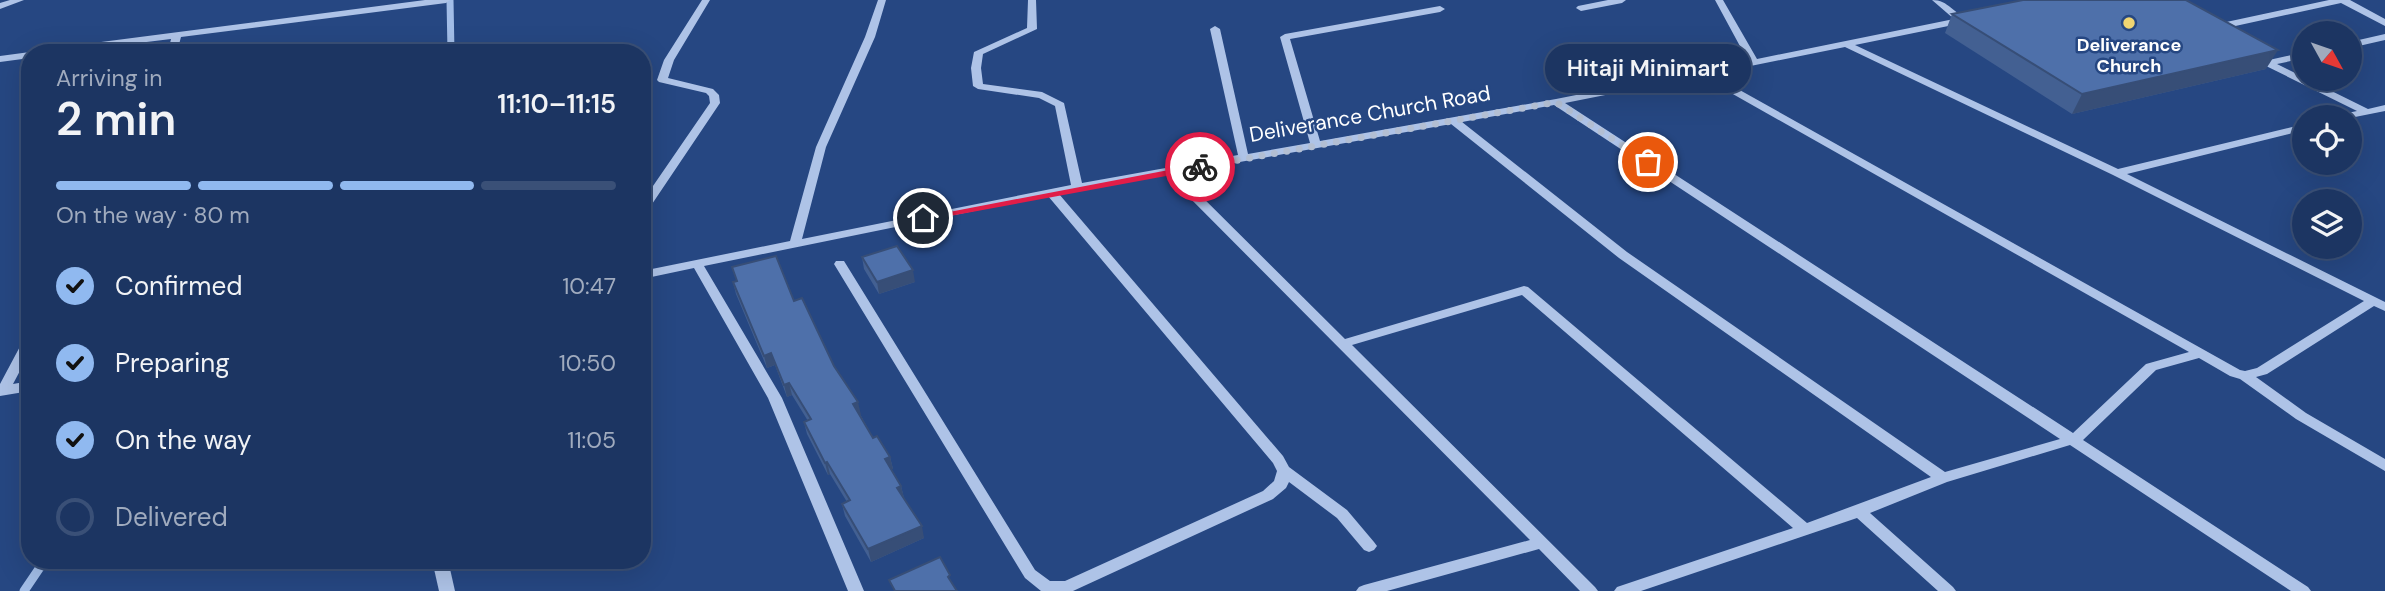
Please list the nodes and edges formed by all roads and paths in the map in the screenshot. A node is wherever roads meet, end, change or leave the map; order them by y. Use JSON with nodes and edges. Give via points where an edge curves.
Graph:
{"nodes":[{"id":1,"x":20,"y":0,"type":"edge"},
{"id":2,"x":446,"y":0,"type":"edge"},
{"id":3,"x":706,"y":0,"type":"edge"},
{"id":4,"x":883,"y":0,"type":"edge"},
{"id":5,"x":1032,"y":0,"type":"edge"},
{"id":6,"x":1622,"y":0,"type":"edge"},
{"id":7,"x":1718,"y":0,"type":"edge"},
{"id":8,"x":1936,"y":0,"type":"edge"},
{"id":9,"x":2343,"y":0,"type":"edge"},
{"id":10,"x":362,"y":5,"type":"edge"},
{"id":11,"x":0,"y":6,"type":"edge"},
{"id":12,"x":1581,"y":8,"type":"dead end"},
{"id":13,"x":1440,"y":9,"type":"dead end"},
{"id":14,"x":1974,"y":18,"type":"edge"},
{"id":15,"x":1961,"y":20,"type":"junction"},
{"id":16,"x":2385,"y":23,"type":"edge"},
{"id":17,"x":1214,"y":29,"type":"dead end"},
{"id":18,"x":177,"y":36,"type":"junction"},
{"id":19,"x":2218,"y":36,"type":"edge"},
{"id":20,"x":2385,"y":37,"type":"edge"},
{"id":21,"x":2362,"y":42,"type":"edge"},
{"id":22,"x":1844,"y":43,"type":"junction"},
{"id":23,"x":112,"y":44,"type":"edge"},
{"id":24,"x":175,"y":44,"type":"edge"},
{"id":25,"x":2243,"y":50,"type":"edge"},
{"id":26,"x":21,"y":56,"type":"edge"},
{"id":27,"x":2292,"y":58,"type":"edge"},
{"id":28,"x":0,"y":59,"type":"edge"},
{"id":29,"x":1754,"y":61,"type":"junction"},
{"id":30,"x":2267,"y":63,"type":"junction"},
{"id":31,"x":1701,"y":72,"type":"junction"},
{"id":32,"x":1556,"y":102,"type":"junction"},
{"id":33,"x":2385,"y":108,"type":"edge"},
{"id":34,"x":2365,"y":111,"type":"junction"},
{"id":35,"x":2362,"y":112,"type":"edge"},
{"id":36,"x":1454,"y":121,"type":"junction"},
{"id":37,"x":2292,"y":130,"type":"edge"},
{"id":38,"x":1316,"y":146,"type":"junction"},
{"id":39,"x":1244,"y":159,"type":"junction"},
{"id":40,"x":1171,"y":172,"type":"junction"},
{"id":41,"x":2117,"y":173,"type":"junction"},
{"id":42,"x":1077,"y":188,"type":"junction"},
{"id":43,"x":1051,"y":192,"type":"junction"},
{"id":44,"x":651,"y":198,"type":"edge"},
{"id":45,"x":795,"y":244,"type":"junction"},
{"id":46,"x":697,"y":264,"type":"junction"},
{"id":47,"x":840,"y":264,"type":"dead end"},
{"id":48,"x":651,"y":273,"type":"edge"},
{"id":49,"x":2373,"y":301,"type":"junction"},
{"id":50,"x":2385,"y":307,"type":"edge"},
{"id":51,"x":1345,"y":343,"type":"junction"},
{"id":52,"x":2199,"y":354,"type":"junction"},
{"id":53,"x":21,"y":355,"type":"edge"},
{"id":54,"x":2245,"y":376,"type":"junction"},
{"id":55,"x":21,"y":388,"type":"edge"},
{"id":56,"x":1,"y":391,"type":"edge"},
{"id":57,"x":2075,"y":439,"type":"junction"},
{"id":58,"x":2385,"y":466,"type":"edge"},
{"id":59,"x":1284,"y":471,"type":"junction"},
{"id":60,"x":1943,"y":478,"type":"junction"},
{"id":61,"x":1860,"y":512,"type":"junction"},
{"id":62,"x":1805,"y":530,"type":"junction"},
{"id":63,"x":1541,"y":543,"type":"junction"},
{"id":64,"x":1369,"y":546,"type":"dead end"},
{"id":65,"x":442,"y":569,"type":"edge"},
{"id":66,"x":447,"y":591,"type":"edge"},
{"id":67,"x":856,"y":591,"type":"edge"},
{"id":68,"x":1364,"y":591,"type":"edge"},
{"id":69,"x":1590,"y":591,"type":"edge"},
{"id":70,"x":1622,"y":591,"type":"edge"},
{"id":71,"x":1948,"y":591,"type":"edge"},
{"id":72,"x":2303,"y":591,"type":"edge"}],
"edges":[{"from":1,"to":11,"type":"street"},
{"from":2,"to":10,"type":"street"},
{"from":3,"to":44,"type":"street","via":[[669,60],[662,80],[709,91],[715,103]]},
{"from":4,"to":45,"type":"street","via":[[821,147]]},
{"from":5,"to":42,"type":"street","via":[[1032,29],[979,52],[978,86],[1042,95],[1060,105]]},
{"from":6,"to":12,"type":"street"},
{"from":7,"to":29,"type":"street"},
{"from":8,"to":15,"type":"street"},
{"from":9,"to":16,"type":"street"},
{"from":9,"to":19,"type":"street","via":[[2206,30]]},
{"from":10,"to":18,"type":"street"},
{"from":13,"to":38,"type":"street","via":[[1285,37]]},
{"from":14,"to":15,"type":"street","name":"Deliverance Church Road"},
{"from":15,"to":22,"type":"street","name":"Deliverance Church Road"},
{"from":17,"to":39,"type":"street"},
{"from":18,"to":23,"type":"street"},
{"from":18,"to":24,"type":"street"},
{"from":20,"to":21,"type":"street"},
{"from":22,"to":29,"type":"street","name":"Deliverance Church Road"},
{"from":22,"to":41,"type":"street"},
{"from":25,"to":30,"type":"street"},
{"from":26,"to":28,"type":"street"},
{"from":27,"to":30,"type":"street"},
{"from":29,"to":31,"type":"street","name":"Deliverance Church Road"},
{"from":30,"to":34,"type":"street"},
{"from":31,"to":32,"type":"street","name":"Deliverance Church Road"},
{"from":31,"to":52,"type":"street"},
{"from":32,"to":36,"type":"street","name":"Deliverance Church Road"},
{"from":32,"to":57,"type":"street"},
{"from":33,"to":34,"type":"street"},
{"from":34,"to":35,"type":"street"},
{"from":36,"to":38,"type":"street","name":"Deliverance Church Road"},
{"from":36,"to":60,"type":"street","via":[[1623,255]]},
{"from":37,"to":41,"type":"street"},
{"from":38,"to":39,"type":"street","name":"Deliverance Church Road"},
{"from":39,"to":40,"type":"street","name":"Deliverance Church Road"},
{"from":40,"to":42,"type":"street","name":"Deliverance Church Road"},
{"from":40,"to":51,"type":"street"},
{"from":41,"to":49,"type":"street"},
{"from":42,"to":43,"type":"street","name":"Deliverance Church Road"},
{"from":43,"to":45,"type":"street","name":"Deliverance Church Road"},
{"from":43,"to":59,"type":"street"},
{"from":45,"to":46,"type":"street","name":"Deliverance Church Road"},
{"from":46,"to":48,"type":"street","name":"Deliverance Church Road"},
{"from":46,"to":67,"type":"street","via":[[775,398]]},
{"from":47,"to":59,"type":"street","via":[[1039,584],[1052,590],[1080,582],[1268,495],[1281,484]]},
{"from":49,"to":50,"type":"street"},
{"from":49,"to":54,"type":"street","via":[[2262,371]]},
{"from":51,"to":62,"type":"street","via":[[1524,290]]},
{"from":51,"to":63,"type":"street"},
{"from":52,"to":54,"type":"street"},
{"from":52,"to":57,"type":"street","via":[[2151,367]]},
{"from":53,"to":56,"type":"street"},
{"from":54,"to":58,"type":"street"},
{"from":55,"to":56,"type":"street"},
{"from":57,"to":60,"type":"street"},
{"from":57,"to":72,"type":"street"},
{"from":59,"to":64,"type":"street","via":[[1342,514]]},
{"from":60,"to":61,"type":"street"},
{"from":61,"to":62,"type":"street"},
{"from":61,"to":71,"type":"street"},
{"from":62,"to":70,"type":"street"},
{"from":63,"to":68,"type":"street"},
{"from":63,"to":69,"type":"street"},
{"from":65,"to":66,"type":"street"}]}
